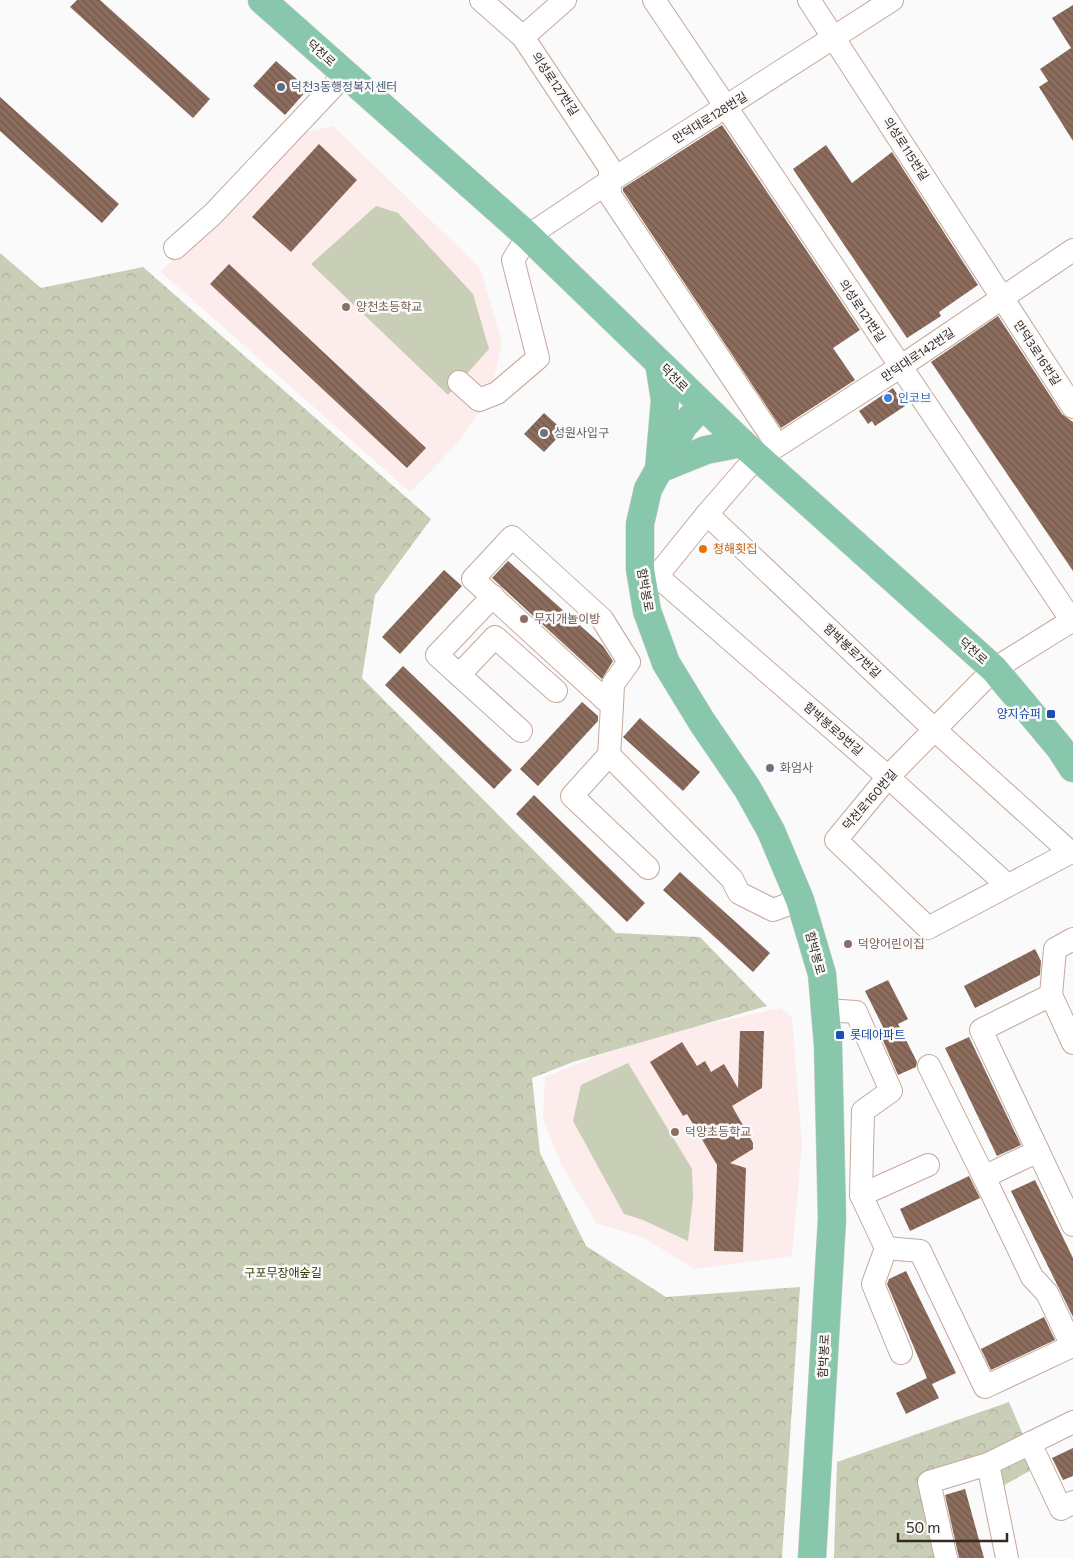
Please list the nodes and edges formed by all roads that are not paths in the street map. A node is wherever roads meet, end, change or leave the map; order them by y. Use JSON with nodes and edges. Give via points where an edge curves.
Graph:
{"nodes":[{"id":1,"x":262,"y":0,"type":"edge"},
{"id":2,"x":481,"y":0,"type":"edge"},
{"id":3,"x":565,"y":0,"type":"edge"},
{"id":4,"x":654,"y":0,"type":"edge"},
{"id":5,"x":809,"y":0,"type":"edge"},
{"id":6,"x":892,"y":0,"type":"edge"},
{"id":7,"x":522,"y":37,"type":"junction"},
{"id":8,"x":834,"y":38,"type":"junction"},
{"id":9,"x":345,"y":74,"type":"junction"},
{"id":10,"x":726,"y":107,"type":"junction"},
{"id":11,"x":610,"y":180,"type":"junction"},
{"id":12,"x":528,"y":236,"type":"junction"},
{"id":13,"x":175,"y":248,"type":"dead end"},
{"id":14,"x":1073,"y":250,"type":"edge"},
{"id":15,"x":1002,"y":298,"type":"junction"},
{"id":16,"x":659,"y":363,"type":"junction"},
{"id":17,"x":900,"y":368,"type":"junction"},
{"id":18,"x":460,"y":382,"type":"dead end"},
{"id":19,"x":702,"y":406,"type":"junction"},
{"id":20,"x":1073,"y":407,"type":"edge"},
{"id":21,"x":757,"y":445,"type":"junction"},
{"id":22,"x":659,"y":469,"type":"junction"},
{"id":23,"x":707,"y":514,"type":"junction"},
{"id":24,"x":650,"y":579,"type":"junction"},
{"id":25,"x":493,"y":596,"type":"junction"},
{"id":26,"x":1072,"y":621,"type":"edge"},
{"id":27,"x":994,"y":669,"type":"junction"},
{"id":28,"x":459,"y":675,"type":"junction"},
{"id":29,"x":556,"y":691,"type":"dead end"},
{"id":30,"x":612,"y":706,"type":"junction"},
{"id":31,"x":936,"y":730,"type":"junction"},
{"id":32,"x":521,"y":731,"type":"dead end"},
{"id":33,"x":609,"y":755,"type":"junction"},
{"id":34,"x":1073,"y":768,"type":"edge"},
{"id":35,"x":888,"y":777,"type":"junction"},
{"id":36,"x":1071,"y":851,"type":"edge"},
{"id":37,"x":648,"y":868,"type":"dead end"},
{"id":38,"x":1007,"y":885,"type":"junction"},
{"id":39,"x":800,"y":900,"type":"junction"},
{"id":40,"x":1073,"y":940,"type":"edge"},
{"id":41,"x":1051,"y":995,"type":"junction"},
{"id":42,"x":825,"y":1010,"type":"junction"},
{"id":43,"x":1073,"y":1043,"type":"edge"},
{"id":44,"x":929,"y":1066,"type":"dead end"},
{"id":45,"x":1038,"y":1151,"type":"junction"},
{"id":46,"x":928,"y":1164,"type":"dead end"},
{"id":47,"x":984,"y":1177,"type":"junction"},
{"id":48,"x":861,"y":1195,"type":"junction"},
{"id":49,"x":1073,"y":1225,"type":"edge"},
{"id":50,"x":886,"y":1248,"type":"junction"},
{"id":51,"x":901,"y":1353,"type":"dead end"},
{"id":52,"x":1073,"y":1422,"type":"edge"},
{"id":53,"x":1030,"y":1443,"type":"junction"},
{"id":54,"x":988,"y":1464,"type":"junction"},
{"id":55,"x":1073,"y":1502,"type":"edge"},
{"id":56,"x":812,"y":1558,"type":"edge"},
{"id":57,"x":946,"y":1558,"type":"edge"},
{"id":58,"x":1007,"y":1558,"type":"edge"}],
"edges":[{"from":1,"to":9,"type":"main road","name":"덕천로"},
{"from":2,"to":7,"type":"street","name":"의성로127번길"},
{"from":3,"to":7,"type":"street"},
{"from":4,"to":10,"type":"street","name":"의성로121번길"},
{"from":5,"to":8,"type":"street","name":"의성로115번길"},
{"from":6,"to":8,"type":"street","name":"만덕대로128번길"},
{"from":7,"to":11,"type":"street","name":"의성로127번길","via":[[610,168]]},
{"from":8,"to":10,"type":"street","name":"만덕대로128번길"},
{"from":8,"to":15,"type":"street","name":"의성로115번길"},
{"from":9,"to":12,"type":"main road","name":"덕천로"},
{"from":9,"to":13,"type":"street","via":[[213,214]]},
{"from":10,"to":11,"type":"street","name":"만덕대로128번길"},
{"from":10,"to":17,"type":"street","name":"의성로121번길"},
{"from":11,"to":12,"type":"street","name":"만덕대로128번길"},
{"from":11,"to":21,"type":"street","name":"의성로127번길","via":[[610,195]]},
{"from":12,"to":16,"type":"main road","name":"덕천로"},
{"from":12,"to":18,"type":"street","via":[[513,260],[538,358],[497,393],[479,400]]},
{"from":14,"to":15,"type":"street","name":"만덕대로142번길"},
{"from":15,"to":17,"type":"street","name":"만덕대로142번길"},
{"from":15,"to":20,"type":"street","name":"만덕3로16번길"},
{"from":16,"to":19,"type":"main road","name":"덕천로"},
{"from":16,"to":22,"type":"main road","via":[[665,400]]},
{"from":17,"to":21,"type":"street","name":"만덕대로142번길"},
{"from":17,"to":26,"type":"street","name":"의성로121번길"},
{"from":19,"to":21,"type":"main road","name":"덕천로"},
{"from":19,"to":22,"type":"main road","name":"함박봉로","via":[[684,425]]},
{"from":21,"to":22,"type":"main road","via":[[706,450]]},
{"from":21,"to":23,"type":"street","name":"만덕대로142번길","via":[[746,469]]},
{"from":21,"to":27,"type":"main road","name":"덕천로"},
{"from":22,"to":24,"type":"main road","name":"함박봉로","via":[[648,489],[640,524]]},
{"from":23,"to":24,"type":"street"},
{"from":23,"to":31,"type":"street","name":"함박봉로7번길"},
{"from":24,"to":35,"type":"street","name":"함박봉로9번길"},
{"from":24,"to":39,"type":"main road","name":"함박봉로","via":[[647,611],[666,663],[748,788],[771,831]]},
{"from":25,"to":28,"type":"street","via":[[437,655]]},
{"from":25,"to":30,"type":"street"},
{"from":25,"to":30,"type":"street","via":[[473,578],[512,537],[602,619],[629,662],[613,684]]},
{"from":26,"to":27,"type":"street","name":"덕천로160번길"},
{"from":27,"to":31,"type":"street","name":"덕천로160번길"},
{"from":27,"to":34,"type":"main road","name":"덕천로"},
{"from":28,"to":29,"type":"street","via":[[495,637]]},
{"from":28,"to":32,"type":"street"},
{"from":30,"to":33,"type":"street"},
{"from":31,"to":35,"type":"street","name":"덕천로160번길"},
{"from":31,"to":36,"type":"street","name":"함박봉로7번길"},
{"from":33,"to":37,"type":"street","via":[[572,796]]},
{"from":33,"to":39,"type":"street","via":[[732,879],[739,893],[773,910]]},
{"from":35,"to":38,"type":"street","name":"함박봉로9번길"},
{"from":35,"to":38,"type":"street","name":"덕천로160번길","via":[[836,840],[928,928]]},
{"from":36,"to":38,"type":"street"},
{"from":39,"to":42,"type":"main road","name":"함박봉로","via":[[822,974]]},
{"from":40,"to":41,"type":"street","via":[[1055,949]]},
{"from":41,"to":43,"type":"street"},
{"from":41,"to":45,"type":"street","via":[[981,1030]]},
{"from":42,"to":48,"type":"street","via":[[856,1012],[892,1091],[863,1112]]},
{"from":42,"to":56,"type":"main road","name":"함박봉로","via":[[832,1219]]},
{"from":44,"to":47,"type":"street"},
{"from":45,"to":47,"type":"street"},
{"from":45,"to":49,"type":"street"},
{"from":46,"to":48,"type":"street"},
{"from":47,"to":50,"type":"street","via":[[1032,1277],[1046,1293],[1072,1346],[985,1387],[920,1251]]},
{"from":48,"to":50,"type":"street"},
{"from":50,"to":51,"type":"street","via":[[873,1284]]},
{"from":52,"to":53,"type":"street"},
{"from":53,"to":54,"type":"street"},
{"from":53,"to":55,"type":"street","via":[[1061,1509]]},
{"from":54,"to":57,"type":"street","via":[[929,1482]]},
{"from":54,"to":58,"type":"street"}]}
